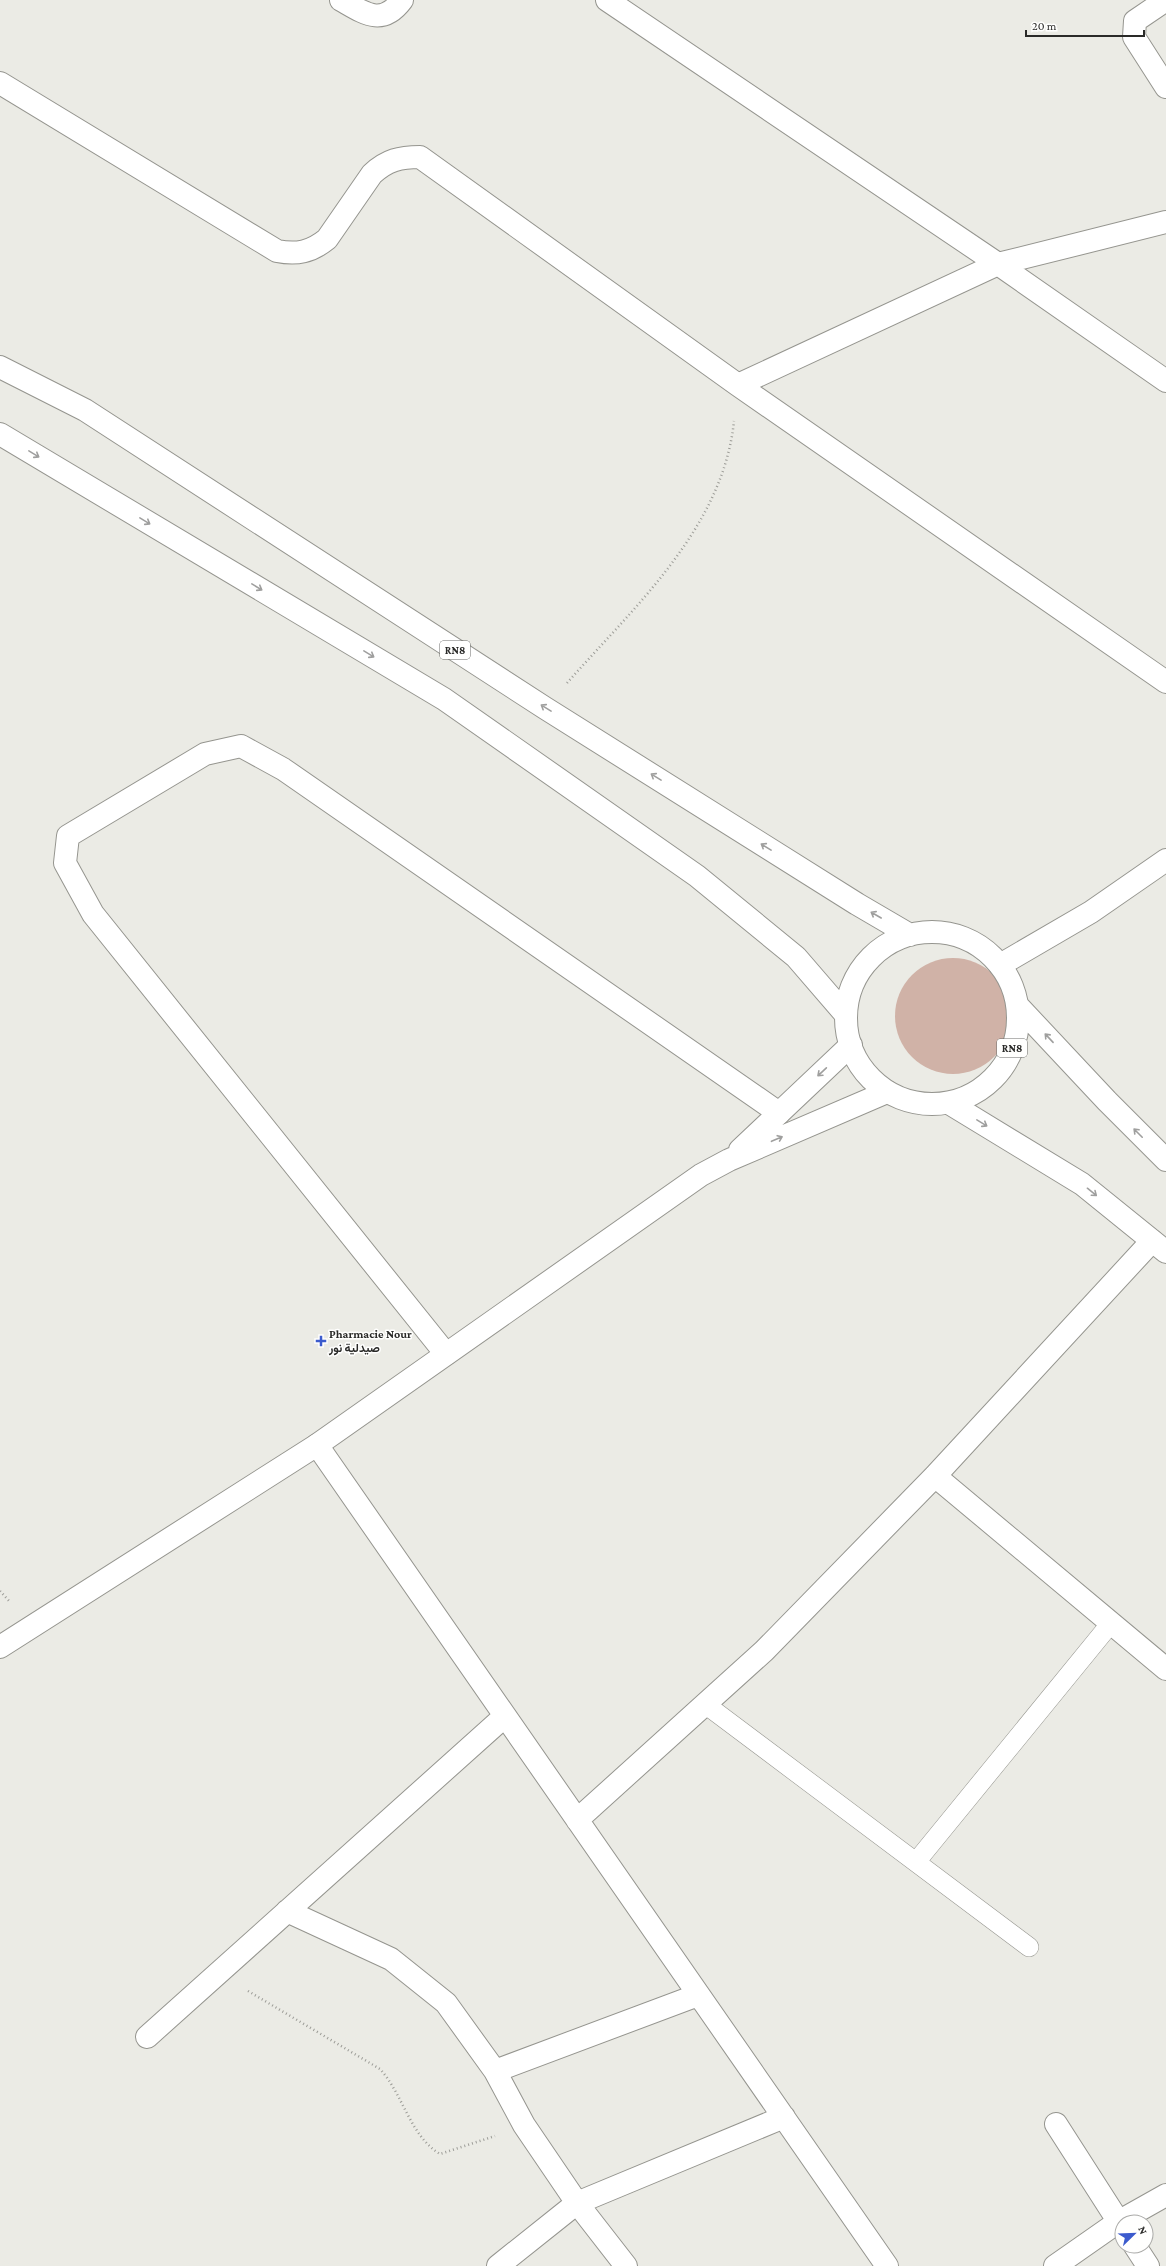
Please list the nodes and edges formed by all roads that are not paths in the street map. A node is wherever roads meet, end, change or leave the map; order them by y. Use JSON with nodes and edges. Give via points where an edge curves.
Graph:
{"nodes":[{"id":1,"x":341,"y":0,"type":"edge"},
{"id":2,"x":402,"y":0,"type":"edge"},
{"id":3,"x":607,"y":0,"type":"edge"},
{"id":4,"x":1166,"y":0,"type":"edge"},
{"id":5,"x":0,"y":83,"type":"edge"},
{"id":6,"x":1166,"y":87,"type":"edge"},
{"id":7,"x":1166,"y":222,"type":"edge"},
{"id":8,"x":998,"y":264,"type":"junction"},
{"id":9,"x":0,"y":366,"type":"edge"},
{"id":10,"x":1166,"y":381,"type":"edge"},
{"id":11,"x":738,"y":386,"type":"junction"},
{"id":12,"x":0,"y":434,"type":"edge"},
{"id":13,"x":1166,"y":682,"type":"edge"},
{"id":14,"x":1166,"y":860,"type":"edge"},
{"id":15,"x":910,"y":935,"type":"junction"},
{"id":16,"x":1000,"y":965,"type":"junction"},
{"id":17,"x":1017,"y":1005,"type":"junction"},
{"id":18,"x":846,"y":1015,"type":"junction"},
{"id":19,"x":851,"y":1045,"type":"junction"},
{"id":20,"x":887,"y":1092,"type":"junction"},
{"id":21,"x":949,"y":1103,"type":"junction"},
{"id":22,"x":779,"y":1113,"type":"junction"},
{"id":23,"x":729,"y":1160,"type":"junction"},
{"id":24,"x":1166,"y":1160,"type":"edge"},
{"id":25,"x":1159,"y":1246,"type":"edge"},
{"id":26,"x":446,"y":1354,"type":"junction"},
{"id":27,"x":317,"y":1445,"type":"junction"},
{"id":28,"x":935,"y":1476,"type":"junction"},
{"id":29,"x":1111,"y":1623,"type":"junction"},
{"id":30,"x":0,"y":1647,"type":"edge"},
{"id":31,"x":1166,"y":1669,"type":"edge"},
{"id":32,"x":705,"y":1704,"type":"junction"},
{"id":33,"x":505,"y":1716,"type":"junction"},
{"id":34,"x":577,"y":1820,"type":"junction"},
{"id":35,"x":916,"y":1862,"type":"junction"},
{"id":36,"x":287,"y":1911,"type":"junction"},
{"id":37,"x":1029,"y":1946,"type":"dead end"},
{"id":38,"x":698,"y":1995,"type":"junction"},
{"id":39,"x":147,"y":2037,"type":"dead end"},
{"id":40,"x":495,"y":2071,"type":"junction"},
{"id":41,"x":784,"y":2117,"type":"junction"},
{"id":42,"x":1056,"y":2124,"type":"dead end"},
{"id":43,"x":1166,"y":2195,"type":"edge"},
{"id":44,"x":577,"y":2204,"type":"junction"},
{"id":45,"x":1137,"y":2214,"type":"edge"},
{"id":46,"x":1114,"y":2216,"type":"edge"},
{"id":47,"x":1114,"y":2229,"type":"edge"},
{"id":48,"x":1140,"y":2254,"type":"edge"},
{"id":49,"x":498,"y":2266,"type":"edge"},
{"id":50,"x":626,"y":2266,"type":"edge"},
{"id":51,"x":887,"y":2266,"type":"edge"},
{"id":52,"x":1055,"y":2266,"type":"edge"},
{"id":53,"x":1148,"y":2266,"type":"edge"}],
"edges":[{"from":1,"to":2,"type":"street","via":[[367,14],[381,16],[389,13]]},
{"from":3,"to":8,"type":"street"},
{"from":4,"to":6,"type":"street","via":[[1135,21],[1134,37]]},
{"from":5,"to":11,"type":"street","via":[[284,253],[303,253],[317,247],[327,238],[372,174],[380,167],[397,158],[420,157]]},
{"from":7,"to":8,"type":"street"},
{"from":8,"to":10,"type":"street"},
{"from":8,"to":11,"type":"street"},
{"from":15,"to":9,"type":"street","number":"RN8","one_way":true,"via":[[545,708],[84,410]]},
{"from":11,"to":13,"type":"street"},
{"from":12,"to":18,"type":"street","one_way":true,"via":[[444,699],[697,876],[796,957]]},
{"from":14,"to":16,"type":"street","via":[[1091,912]]},
{"from":15,"to":16,"type":"street","number":"RN8","via":[[935,932],[959,937],[982,948]]},
{"from":15,"to":18,"type":"street","number":"RN8","via":[[885,946],[865,964],[851,988]]},
{"from":16,"to":17,"type":"street","number":"RN8","via":[[1011,984]]},
{"from":17,"to":21,"type":"street","number":"RN8","via":[[1017,1031],[1009,1056],[995,1078],[974,1094]]},
{"from":24,"to":17,"type":"street","number":"RN8","one_way":true,"via":[[1106,1101]]},
{"from":18,"to":19,"type":"street","number":"RN8"},
{"from":19,"to":20,"type":"street","number":"RN8","via":[[859,1063]]},
{"from":19,"to":22,"type":"street","one_way":true},
{"from":20,"to":21,"type":"street","number":"RN8","via":[[907,1100],[928,1104]]},
{"from":23,"to":20,"type":"street","one_way":true},
{"from":21,"to":25,"type":"street","one_way":true,"via":[[1082,1184]]},
{"from":22,"to":23,"type":"street"},
{"from":22,"to":26,"type":"street","via":[[290,774],[242,746],[205,754],[68,836],[65,863],[93,914]]},
{"from":23,"to":26,"type":"street","via":[[701,1175]]},
{"from":25,"to":28,"type":"street"},
{"from":26,"to":27,"type":"street"},
{"from":27,"to":30,"type":"street"},
{"from":27,"to":33,"type":"street"},
{"from":28,"to":29,"type":"street"},
{"from":28,"to":32,"type":"street","via":[[764,1651]]},
{"from":29,"to":31,"type":"street"},
{"from":29,"to":35,"type":"lane"},
{"from":32,"to":34,"type":"street"},
{"from":32,"to":35,"type":"lane"},
{"from":33,"to":34,"type":"street"},
{"from":33,"to":36,"type":"street"},
{"from":34,"to":38,"type":"street"},
{"from":35,"to":37,"type":"lane"},
{"from":36,"to":39,"type":"street"},
{"from":36,"to":40,"type":"street","via":[[391,1958],[446,2003]]},
{"from":38,"to":40,"type":"street"},
{"from":38,"to":41,"type":"street"},
{"from":40,"to":44,"type":"street","via":[[524,2125]]},
{"from":41,"to":44,"type":"street"},
{"from":41,"to":51,"type":"street"},
{"from":42,"to":46,"type":"street"},
{"from":43,"to":45,"type":"street"},
{"from":44,"to":49,"type":"street"},
{"from":44,"to":50,"type":"street"},
{"from":47,"to":52,"type":"street"},
{"from":48,"to":53,"type":"street"}]}
